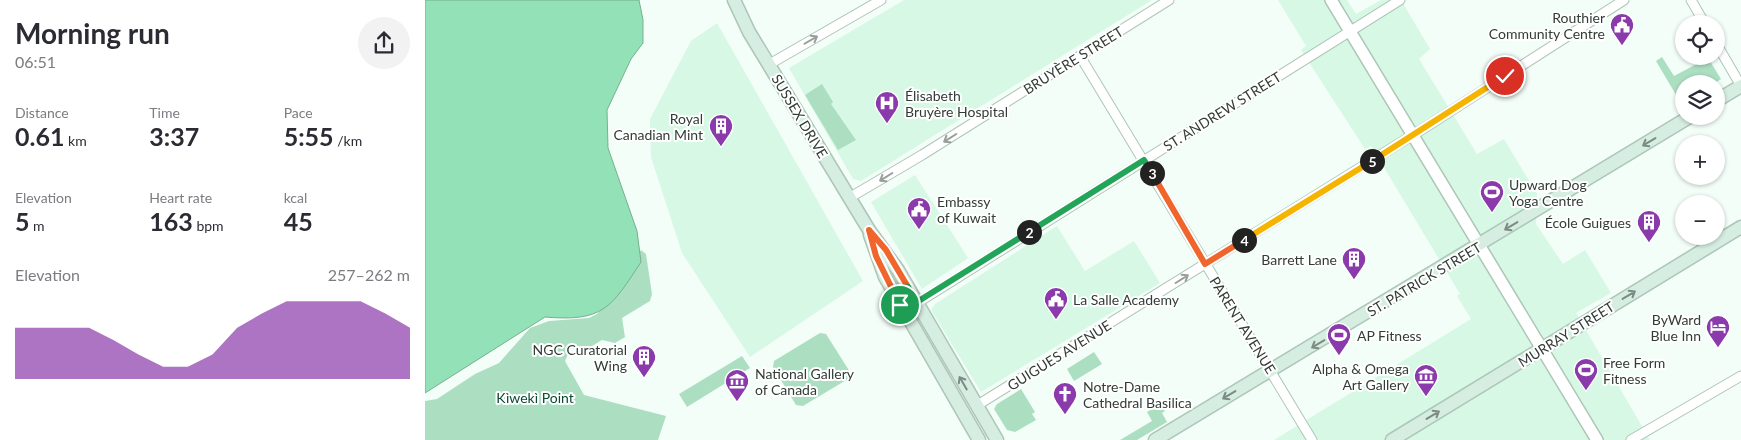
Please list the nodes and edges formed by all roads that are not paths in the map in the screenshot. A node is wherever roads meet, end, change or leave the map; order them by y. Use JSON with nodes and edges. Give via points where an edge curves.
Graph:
{"nodes":[{"id":1,"x":734,"y":0,"type":"edge"},
{"id":2,"x":881,"y":0,"type":"edge"},
{"id":3,"x":1169,"y":0,"type":"edge"},
{"id":4,"x":1331,"y":0,"type":"edge"},
{"id":5,"x":1400,"y":0,"type":"edge"},
{"id":6,"x":1624,"y":0,"type":"edge"},
{"id":7,"x":1691,"y":0,"type":"edge"},
{"id":8,"x":1700,"y":15,"type":"edge"},
{"id":9,"x":1351,"y":31,"type":"junction"},
{"id":10,"x":1080,"y":56,"type":"junction"},
{"id":11,"x":1725,"y":58,"type":"edge"},
{"id":12,"x":769,"y":65,"type":"junction"},
{"id":13,"x":1741,"y":86,"type":"edge"},
{"id":14,"x":1725,"y":96,"type":"edge"},
{"id":15,"x":1676,"y":125,"type":"edge"},
{"id":16,"x":1414,"y":135,"type":"junction"},
{"id":17,"x":1144,"y":160,"type":"junction"},
{"id":18,"x":849,"y":198,"type":"junction"},
{"id":19,"x":1741,"y":228,"type":"edge"},
{"id":20,"x":869,"y":230,"type":"junction"},
{"id":21,"x":1479,"y":245,"type":"junction"},
{"id":22,"x":1205,"y":264,"type":"junction"},
{"id":23,"x":917,"y":302,"type":"junction"},
{"id":24,"x":1543,"y":348,"type":"junction"},
{"id":25,"x":1271,"y":370,"type":"junction"},
{"id":26,"x":1741,"y":376,"type":"edge"},
{"id":27,"x":976,"y":406,"type":"junction"},
{"id":28,"x":979,"y":440,"type":"edge"},
{"id":29,"x":997,"y":440,"type":"edge"},
{"id":30,"x":1155,"y":440,"type":"edge"},
{"id":31,"x":1312,"y":440,"type":"edge"},
{"id":32,"x":1392,"y":440,"type":"edge"},
{"id":33,"x":1597,"y":440,"type":"edge"},
{"id":34,"x":1631,"y":440,"type":"edge"}],
"edges":[{"from":1,"to":12,"type":"main road","name":"SUSSEX DRIVE"},
{"from":12,"to":2,"type":"street","one_way":true},
{"from":3,"to":10,"type":"street","name":"BRUYÈRE STREET"},
{"from":4,"to":9,"type":"street"},
{"from":5,"to":9,"type":"street","name":"ST. ANDREW STREET"},
{"from":6,"to":16,"type":"street","name":"GUIGUES AVENUE"},
{"from":7,"to":8,"type":"street"},
{"from":9,"to":16,"type":"street"},
{"from":9,"to":17,"type":"street","name":"ST. ANDREW STREET"},
{"from":10,"to":17,"type":"street","name":"PARENT AVENUE"},
{"from":10,"to":18,"type":"street","name":"BRUYÈRE STREET","one_way":true},
{"from":11,"to":13,"type":"street"},
{"from":12,"to":18,"type":"main road","name":"SUSSEX DRIVE"},
{"from":13,"to":14,"type":"main road"},
{"from":15,"to":21,"type":"main road","name":"ST. PATRICK STREET","one_way":true},
{"from":16,"to":21,"type":"street"},
{"from":16,"to":22,"type":"street","name":"GUIGUES AVENUE"},
{"from":17,"to":22,"type":"street","name":"PARENT AVENUE"},
{"from":17,"to":23,"type":"street","name":"ST. ANDREW STREET"},
{"from":18,"to":20,"type":"main road","name":"SUSSEX DRIVE"},
{"from":24,"to":19,"type":"main road","name":"MURRAY STREET","one_way":true},
{"from":20,"to":23,"type":"main road","name":"SUSSEX DRIVE","via":[[886,250]]},
{"from":20,"to":28,"type":"main road","name":"SUSSEX DRIVE","via":[[885,277]]},
{"from":21,"to":24,"type":"street"},
{"from":21,"to":25,"type":"main road","name":"ST. PATRICK STREET","one_way":true},
{"from":22,"to":25,"type":"street","name":"PARENT AVENUE"},
{"from":27,"to":22,"type":"street","name":"GUIGUES AVENUE","one_way":true},
{"from":27,"to":23,"type":"main road","name":"SUSSEX DRIVE","one_way":true},
{"from":32,"to":24,"type":"main road","name":"MURRAY STREET","one_way":true},
{"from":24,"to":33,"type":"street"},
{"from":25,"to":30,"type":"main road","name":"ST. PATRICK STREET","one_way":true},
{"from":25,"to":31,"type":"street","name":"PARENT AVENUE"},
{"from":26,"to":34,"type":"street"},
{"from":27,"to":29,"type":"main road","name":"SUSSEX DRIVE"}]}
